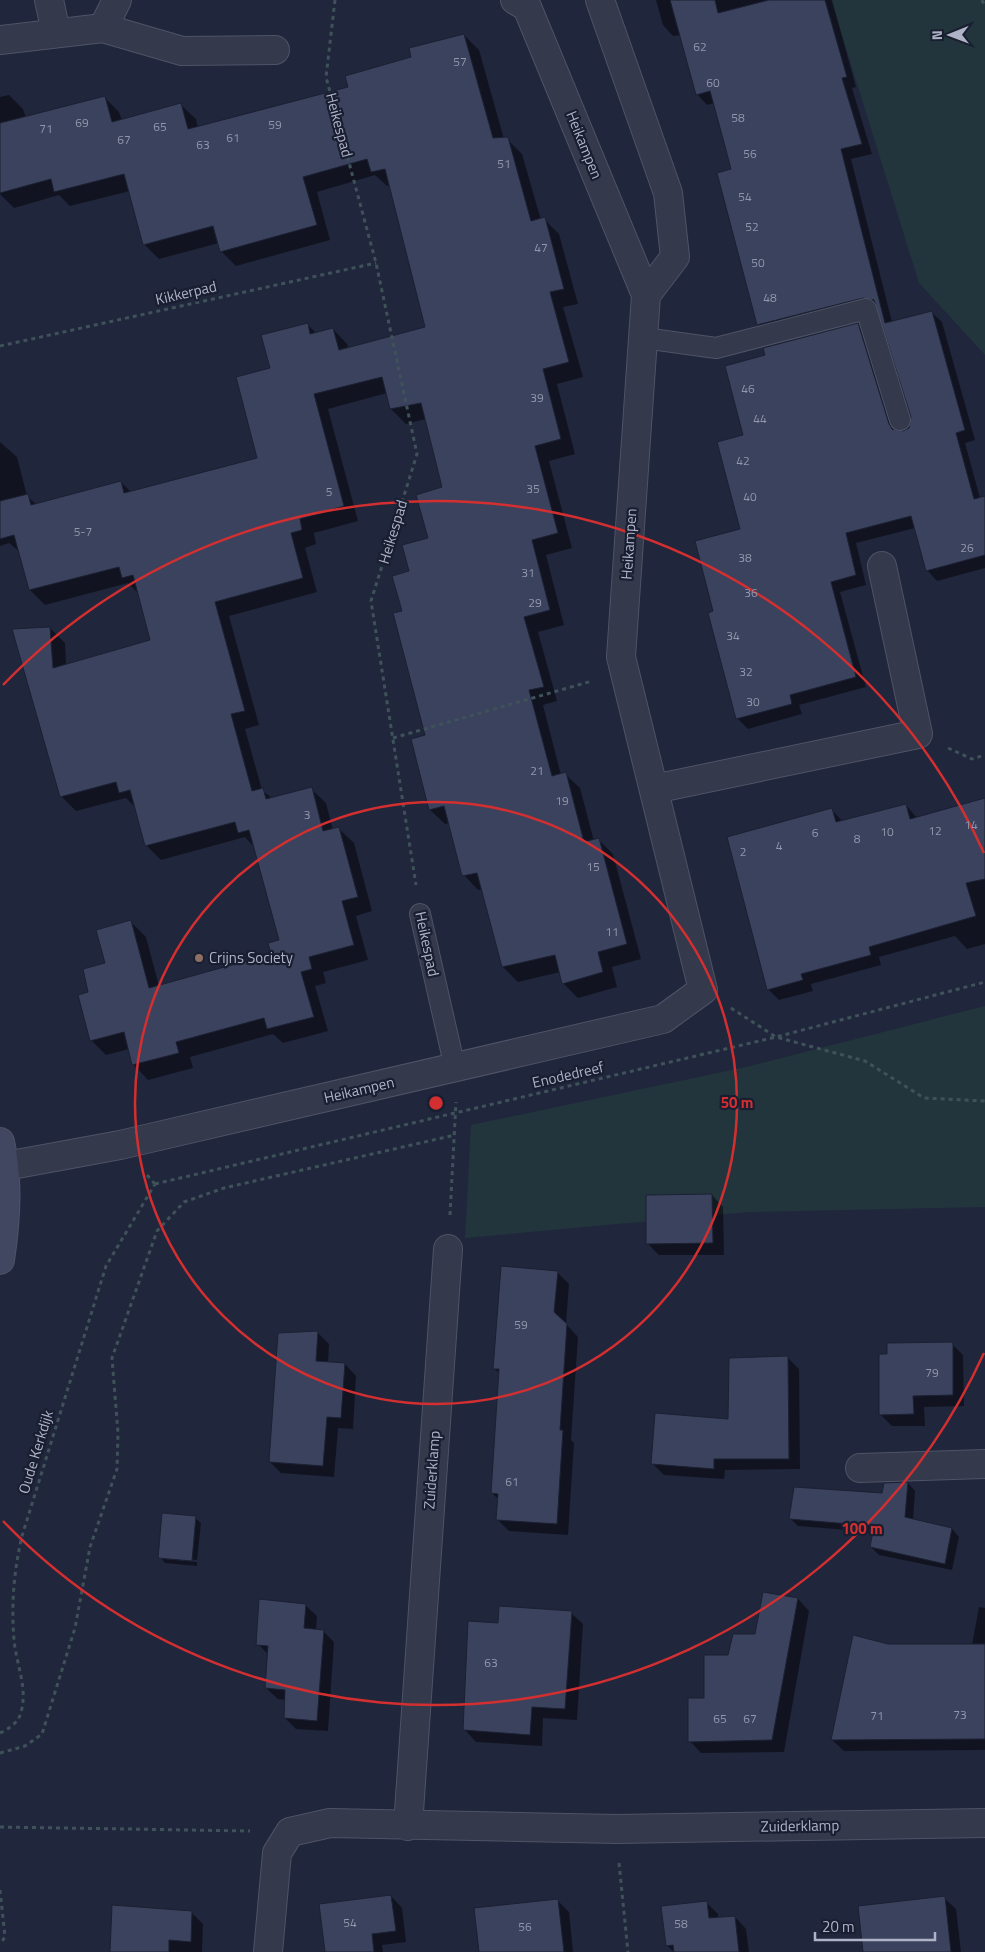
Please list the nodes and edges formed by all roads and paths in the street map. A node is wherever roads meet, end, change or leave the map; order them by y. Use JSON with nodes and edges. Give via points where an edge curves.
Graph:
{"nodes":[{"id":1,"x":49,"y":0,"type":"edge"},
{"id":2,"x":117,"y":0,"type":"edge"},
{"id":3,"x":335,"y":0,"type":"edge"},
{"id":4,"x":515,"y":0,"type":"edge"},
{"id":5,"x":600,"y":0,"type":"edge"},
{"id":6,"x":982,"y":0,"type":"edge"},
{"id":7,"x":985,"y":7,"type":"edge"},
{"id":8,"x":103,"y":28,"type":"junction"},
{"id":9,"x":56,"y":33,"type":"junction"},
{"id":10,"x":0,"y":40,"type":"edge"},
{"id":11,"x":275,"y":50,"type":"dead end"},
{"id":12,"x":376,"y":262,"type":"junction"},
{"id":13,"x":646,"y":296,"type":"junction"},
{"id":14,"x":644,"y":338,"type":"junction"},
{"id":15,"x":0,"y":346,"type":"edge"},
{"id":16,"x":900,"y":420,"type":"dead end"},
{"id":17,"x":882,"y":566,"type":"dead end"},
{"id":18,"x":624,"y":672,"type":"junction"},
{"id":19,"x":393,"y":738,"type":"junction"},
{"id":20,"x":654,"y":789,"type":"junction"},
{"id":21,"x":420,"y":914,"type":"joint"},
{"id":22,"x":985,"y":982,"type":"edge"},
{"id":23,"x":703,"y":990,"type":"junction"},
{"id":24,"x":776,"y":1037,"type":"junction"},
{"id":25,"x":455,"y":1068,"type":"junction"},
{"id":26,"x":985,"y":1101,"type":"edge"},
{"id":27,"x":456,"y":1113,"type":"junction"},
{"id":28,"x":455,"y":1135,"type":"junction"},
{"id":29,"x":3,"y":1154,"type":"edge"},
{"id":30,"x":155,"y":1184,"type":"joint"},
{"id":31,"x":448,"y":1248,"type":"joint"},
{"id":32,"x":0,"y":1260,"type":"edge"},
{"id":33,"x":985,"y":1464,"type":"edge"},
{"id":34,"x":860,"y":1468,"type":"dead end"},
{"id":35,"x":0,"y":1733,"type":"edge"},
{"id":36,"x":0,"y":1753,"type":"edge"},
{"id":37,"x":985,"y":1823,"type":"edge"},
{"id":38,"x":0,"y":1826,"type":"edge"},
{"id":39,"x":408,"y":1826,"type":"junction"},
{"id":40,"x":616,"y":1829,"type":"junction"},
{"id":41,"x":290,"y":1832,"type":"junction"},
{"id":42,"x":0,"y":1890,"type":"edge"},
{"id":43,"x":0,"y":1944,"type":"edge"},
{"id":44,"x":268,"y":1952,"type":"edge"},
{"id":45,"x":628,"y":1952,"type":"edge"}],
"edges":[{"from":1,"to":9,"type":"street"},
{"from":2,"to":8,"type":"street"},
{"from":3,"to":12,"type":"path","name":"Heikespad","via":[[326,77]]},
{"from":4,"to":13,"type":"street","name":"Heikampen","via":[[527,6]]},
{"from":5,"to":13,"type":"street","via":[[668,194],[675,257]]},
{"from":6,"to":7,"type":"path"},
{"from":8,"to":9,"type":"street"},
{"from":8,"to":11,"type":"street","via":[[182,51]]},
{"from":9,"to":10,"type":"street"},
{"from":12,"to":15,"type":"path","name":"Kikkerpad"},
{"from":12,"to":19,"type":"path","name":"Heikespad","via":[[417,454],[371,601]]},
{"from":13,"to":14,"type":"street","name":"Heikampen"},
{"from":14,"to":16,"type":"lane","via":[[716,348],[866,309]]},
{"from":14,"to":18,"type":"street","name":"Heikampen","via":[[621,657]]},
{"from":17,"to":20,"type":"street","via":[[918,734]]},
{"from":18,"to":19,"type":"path"},
{"from":18,"to":20,"type":"street","name":"Heikampen"},
{"from":19,"to":21,"type":"path","name":"Heikespad"},
{"from":20,"to":23,"type":"street","name":"Heikampen"},
{"from":21,"to":25,"type":"lane","name":"Heikespad"},
{"from":22,"to":24,"type":"path","name":"Enodedreef"},
{"from":23,"to":24,"type":"path"},
{"from":23,"to":25,"type":"street","name":"Heikampen","via":[[663,1019]]},
{"from":24,"to":26,"type":"path","via":[[865,1061],[924,1098]]},
{"from":24,"to":27,"type":"path","name":"Enodedreef"},
{"from":25,"to":29,"type":"street","name":"Heikampen","via":[[120,1145]]},
{"from":27,"to":28,"type":"path"},
{"from":27,"to":30,"type":"path","name":"Enodedreef"},
{"from":28,"to":31,"type":"path"},
{"from":28,"to":36,"type":"path","via":[[224,1188],[184,1202],[157,1231],[112,1358],[118,1433],[117,1469],[90,1548],[75,1628],[42,1734],[24,1746]]},
{"from":29,"to":32,"type":"street","via":[[5,1230]]},
{"from":30,"to":35,"type":"path","name":"Oude Kerkdijk","via":[[106,1266],[22,1536],[15,1567],[13,1602],[14,1641],[23,1685],[21,1713],[15,1724]]},
{"from":31,"to":39,"type":"street","name":"Zuiderklamp"},
{"from":33,"to":34,"type":"street"},
{"from":37,"to":40,"type":"street","name":"Zuiderklamp"},
{"from":38,"to":41,"type":"path"},
{"from":39,"to":40,"type":"street","name":"Zuiderklamp"},
{"from":39,"to":41,"type":"street","name":"Zuiderklamp","via":[[330,1823]]},
{"from":40,"to":45,"type":"path"},
{"from":41,"to":44,"type":"street","via":[[277,1853]]},
{"from":42,"to":43,"type":"path","via":[[5,1937]]}]}
